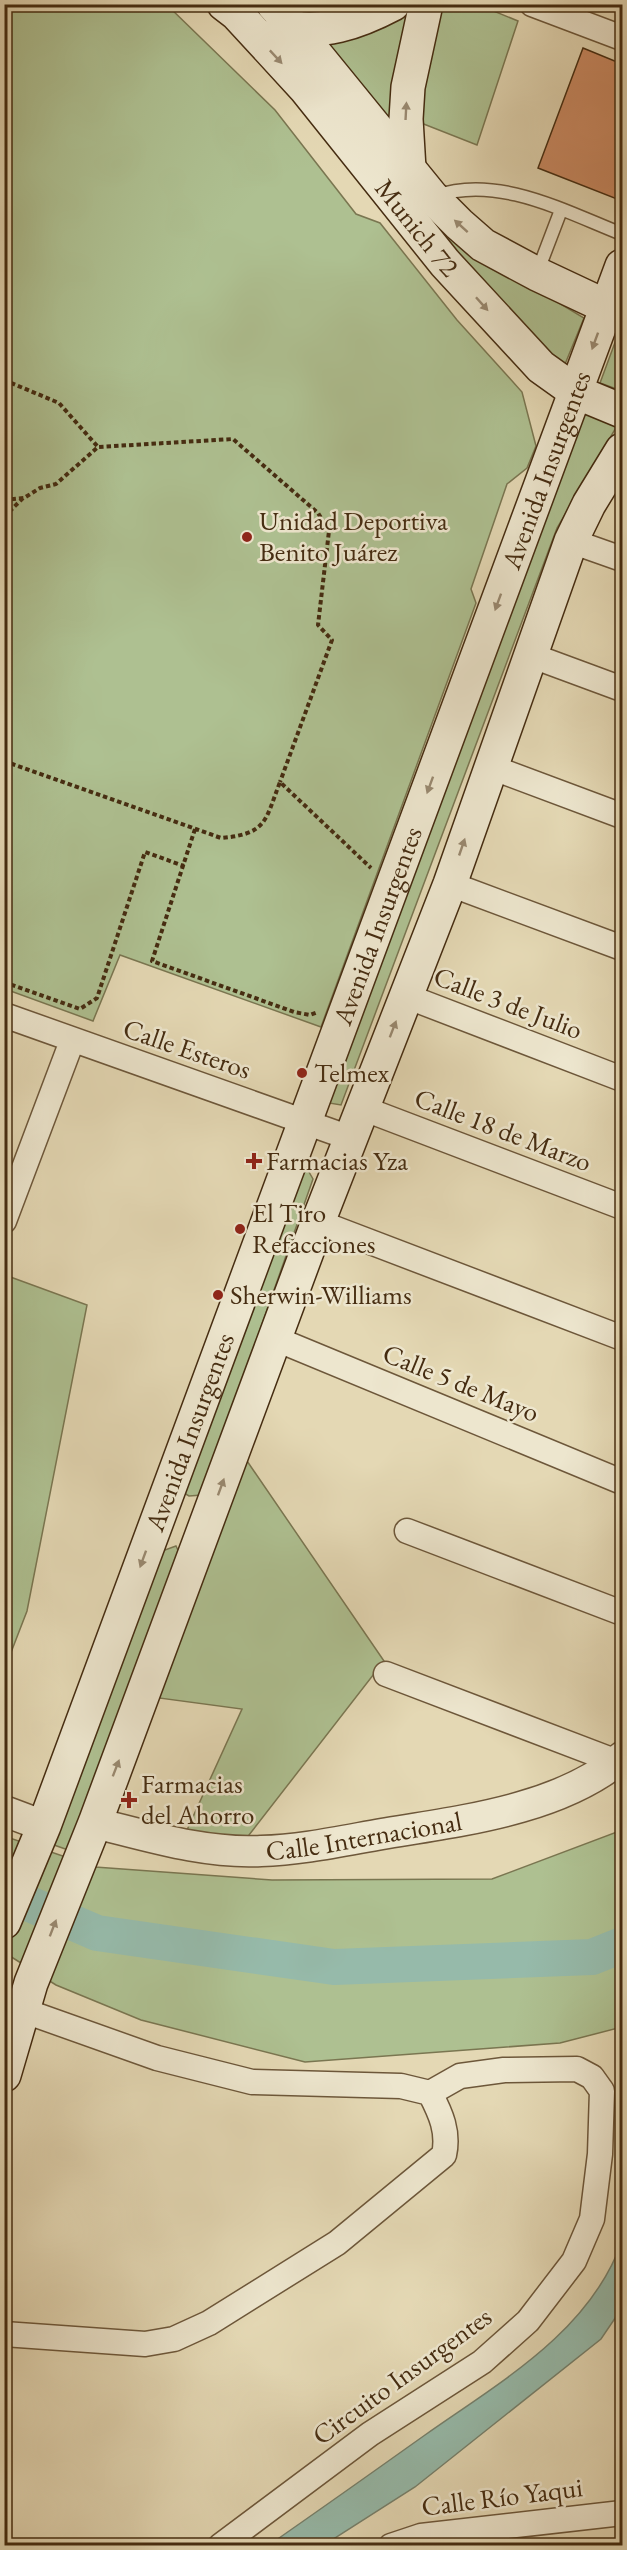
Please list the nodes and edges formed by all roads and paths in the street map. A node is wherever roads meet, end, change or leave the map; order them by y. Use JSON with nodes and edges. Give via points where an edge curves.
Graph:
{"nodes":[{"id":1,"x":273,"y":4,"type":"edge"},
{"id":2,"x":393,"y":4,"type":"edge"},
{"id":3,"x":426,"y":4,"type":"edge"},
{"id":4,"x":532,"y":4,"type":"edge"},
{"id":5,"x":230,"y":9,"type":"edge"},
{"id":6,"x":296,"y":30,"type":"junction"},
{"id":7,"x":622,"y":38,"type":"edge"},
{"id":8,"x":409,"y":169,"type":"junction"},
{"id":9,"x":432,"y":197,"type":"junction"},
{"id":10,"x":561,"y":210,"type":"junction"},
{"id":11,"x":622,"y":234,"type":"edge"},
{"id":12,"x":622,"y":266,"type":"edge"},
{"id":13,"x":537,"y":274,"type":"junction"},
{"id":14,"x":615,"y":311,"type":"edge"},
{"id":15,"x":4,"y":380,"type":"edge"},
{"id":16,"x":576,"y":392,"type":"junction"},
{"id":17,"x":622,"y":411,"type":"edge"},
{"id":18,"x":98,"y":447,"type":"junction"},
{"id":19,"x":622,"y":450,"type":"edge"},
{"id":20,"x":24,"y":498,"type":"junction"},
{"id":21,"x":4,"y":500,"type":"edge"},
{"id":22,"x":4,"y":517,"type":"edge"},
{"id":23,"x":571,"y":541,"type":"junction"},
{"id":24,"x":622,"y":559,"type":"edge"},
{"id":25,"x":530,"y":655,"type":"junction"},
{"id":26,"x":622,"y":689,"type":"edge"},
{"id":27,"x":4,"y":761,"type":"edge"},
{"id":28,"x":491,"y":767,"type":"junction"},
{"id":29,"x":280,"y":782,"type":"junction"},
{"id":30,"x":622,"y":816,"type":"edge"},
{"id":31,"x":195,"y":829,"type":"junction"},
{"id":32,"x":184,"y":866,"type":"junction"},
{"id":33,"x":368,"y":880,"type":"dead end"},
{"id":34,"x":450,"y":884,"type":"junction"},
{"id":35,"x":622,"y":948,"type":"edge"},
{"id":36,"x":4,"y":982,"type":"edge"},
{"id":37,"x":406,"y":996,"type":"junction"},
{"id":38,"x":321,"y":1011,"type":"dead end"},
{"id":39,"x":4,"y":1015,"type":"edge"},
{"id":40,"x":72,"y":1041,"type":"junction"},
{"id":41,"x":622,"y":1079,"type":"edge"},
{"id":42,"x":362,"y":1108,"type":"junction"},
{"id":43,"x":305,"y":1122,"type":"junction"},
{"id":44,"x":350,"y":1138,"type":"junction"},
{"id":45,"x":622,"y":1207,"type":"edge"},
{"id":46,"x":4,"y":1221,"type":"edge"},
{"id":47,"x":318,"y":1222,"type":"junction"},
{"id":48,"x":622,"y":1338,"type":"edge"},
{"id":49,"x":276,"y":1339,"type":"junction"},
{"id":50,"x":622,"y":1482,"type":"edge"},
{"id":51,"x":163,"y":1504,"type":"junction"},
{"id":52,"x":209,"y":1521,"type":"junction"},
{"id":53,"x":408,"y":1531,"type":"dead end"},
{"id":54,"x":622,"y":1613,"type":"edge"},
{"id":55,"x":386,"y":1674,"type":"dead end"},
{"id":56,"x":620,"y":1760,"type":"edge"},
{"id":57,"x":4,"y":1811,"type":"edge"},
{"id":58,"x":44,"y":1826,"type":"junction"},
{"id":59,"x":90,"y":1835,"type":"junction"},
{"id":60,"x":4,"y":1922,"type":"edge"},
{"id":61,"x":19,"y":1998,"type":"edge"},
{"id":62,"x":4,"y":2075,"type":"edge"},
{"id":63,"x":430,"y":2093,"type":"junction"},
{"id":64,"x":4,"y":2334,"type":"edge"},
{"id":65,"x":622,"y":2513,"type":"edge"},
{"id":66,"x":220,"y":2546,"type":"edge"},
{"id":67,"x":391,"y":2546,"type":"edge"}],
"edges":[{"from":1,"to":6,"type":"main road","name":"Munich 72"},
{"from":2,"to":6,"type":"main road","via":[[354,22]]},
{"from":8,"to":3,"type":"main road","one_way":true,"via":[[408,87]]},
{"from":4,"to":7,"type":"street"},
{"from":5,"to":6,"type":"main road","name":"Munich 72"},
{"from":5,"to":16,"type":"main road","name":"Munich 72","one_way":true,"via":[[305,88],[453,272],[541,367]]},
{"from":6,"to":8,"type":"main road","name":"Munich 72"},
{"from":8,"to":9,"type":"main road","name":"Munich 72"},
{"from":9,"to":10,"type":"lane","via":[[454,189],[492,190]]},
{"from":13,"to":9,"type":"main road","name":"Munich 72","one_way":true,"via":[[483,244]]},
{"from":10,"to":11,"type":"lane"},
{"from":10,"to":13,"type":"lane"},
{"from":12,"to":14,"type":"main road","name":"Avenida Insurgentes"},
{"from":13,"to":14,"type":"main road","name":"Munich 72"},
{"from":14,"to":16,"type":"main road","name":"Avenida Insurgentes","one_way":true},
{"from":15,"to":18,"type":"path","via":[[59,403]]},
{"from":16,"to":17,"type":"main road","name":"Munich 72"},
{"from":16,"to":43,"type":"main road","name":"Avenida Insurgentes","one_way":true},
{"from":18,"to":20,"type":"path","via":[[56,484]]},
{"from":18,"to":29,"type":"path","via":[[233,439],[318,513],[329,531],[318,625],[332,640]]},
{"from":19,"to":23,"type":"main road","name":"Avenida Insurgentes"},
{"from":20,"to":21,"type":"path"},
{"from":20,"to":22,"type":"path"},
{"from":23,"to":24,"type":"street"},
{"from":23,"to":25,"type":"main road","name":"Avenida Insurgentes"},
{"from":25,"to":26,"type":"street"},
{"from":25,"to":28,"type":"main road","name":"Avenida Insurgentes"},
{"from":27,"to":31,"type":"path"},
{"from":28,"to":30,"type":"street"},
{"from":34,"to":28,"type":"main road","name":"Avenida Insurgentes","one_way":true},
{"from":29,"to":31,"type":"path","via":[[263,825],[252,833],[221,838]]},
{"from":29,"to":33,"type":"path","via":[[371,869]]},
{"from":31,"to":32,"type":"path"},
{"from":32,"to":36,"type":"path","via":[[146,852],[97,998],[80,1009]]},
{"from":32,"to":38,"type":"path","via":[[153,961],[294,1012],[310,1015]]},
{"from":34,"to":35,"type":"street"},
{"from":34,"to":37,"type":"main road","name":"Avenida Insurgentes"},
{"from":37,"to":41,"type":"street","name":"Calle 3 de Julio"},
{"from":42,"to":37,"type":"main road","name":"Avenida Insurgentes","one_way":true},
{"from":39,"to":40,"type":"street","name":"Calle Esteros"},
{"from":40,"to":43,"type":"street","name":"Calle Esteros"},
{"from":40,"to":46,"type":"street"},
{"from":42,"to":44,"type":"main road","name":"Avenida Insurgentes"},
{"from":42,"to":45,"type":"street","name":"Calle 18 de Marzo"},
{"from":43,"to":44,"type":"street","name":"Calle Esteros"},
{"from":43,"to":51,"type":"main road","name":"Avenida Insurgentes"},
{"from":44,"to":47,"type":"main road","name":"Avenida Insurgentes"},
{"from":47,"to":48,"type":"street"},
{"from":47,"to":49,"type":"main road","name":"Avenida Insurgentes"},
{"from":49,"to":50,"type":"street","name":"Calle 5 de Mayo"},
{"from":52,"to":49,"type":"main road","name":"Avenida Insurgentes","one_way":true},
{"from":51,"to":52,"type":"main road"},
{"from":51,"to":58,"type":"main road","name":"Avenida Insurgentes","one_way":true},
{"from":59,"to":52,"type":"main road","name":"Avenida Insurgentes","one_way":true},
{"from":53,"to":54,"type":"street"},
{"from":55,"to":56,"type":"street"},
{"from":56,"to":59,"type":"street","name":"Calle Internacional","via":[[573,1787],[477,1818],[290,1848],[260,1851]]},
{"from":57,"to":58,"type":"street"},
{"from":58,"to":60,"type":"main road","name":"Avenida Insurgentes"},
{"from":61,"to":59,"type":"main road","name":"Avenida Insurgentes","one_way":true},
{"from":61,"to":62,"type":"main road","name":"Avenida Insurgentes"},
{"from":61,"to":63,"type":"street","via":[[157,2058],[252,2082],[401,2086]]},
{"from":63,"to":64,"type":"street","via":[[448,2138],[444,2155],[337,2243],[209,2323],[174,2338],[145,2344]]},
{"from":63,"to":66,"type":"street","name":"Circuito Insurgentes","via":[[460,2076],[504,2070],[577,2069],[592,2077],[602,2091],[600,2154],[592,2219],[574,2260],[528,2321],[482,2362],[370,2434]]},
{"from":65,"to":67,"type":"street","name":"Calle Río Yaqui","via":[[420,2536]]}]}
